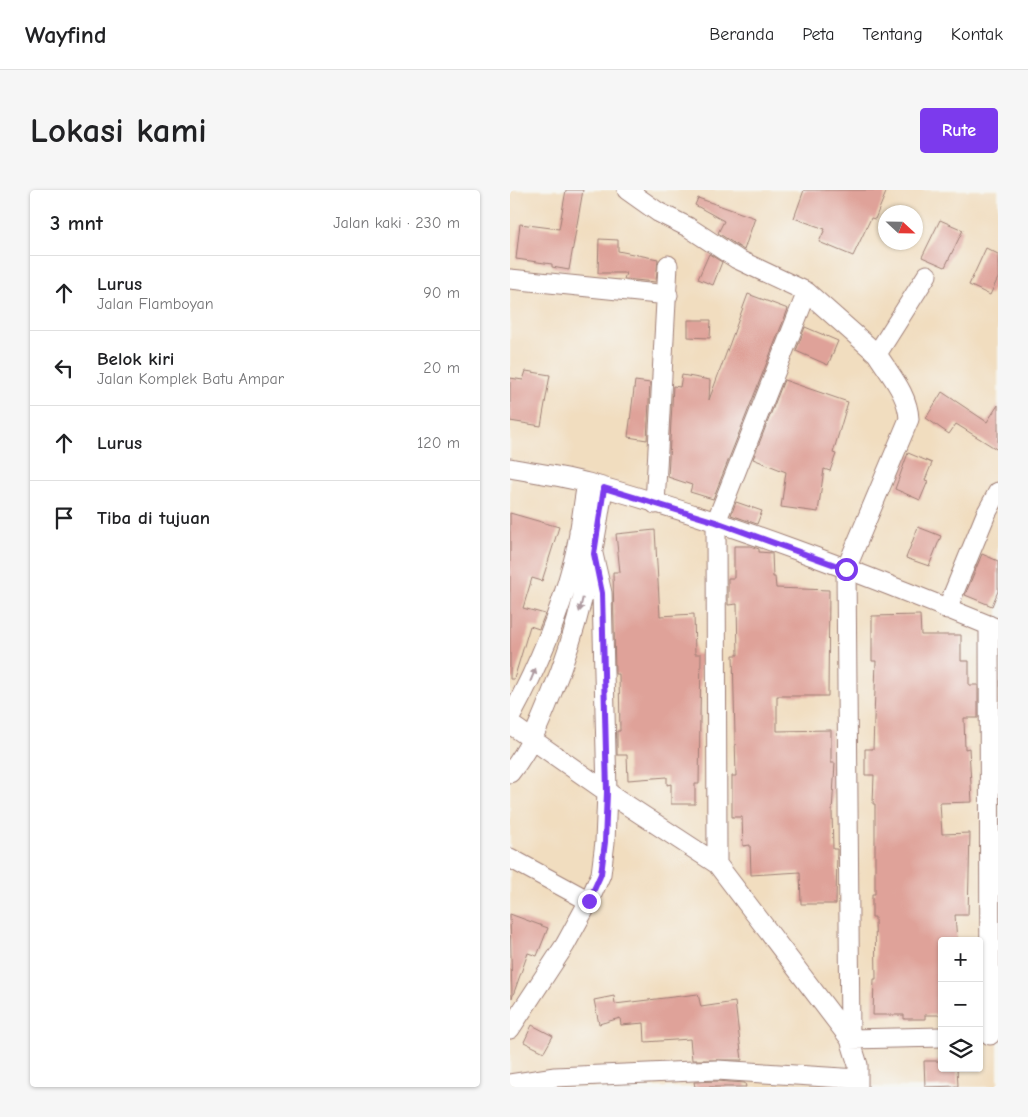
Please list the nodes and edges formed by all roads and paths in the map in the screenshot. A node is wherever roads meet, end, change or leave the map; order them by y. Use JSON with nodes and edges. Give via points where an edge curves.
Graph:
{"nodes":[{"id":1,"x":627,"y":190,"type":"edge"},
{"id":2,"x":668,"y":265,"type":"dead end"},
{"id":3,"x":927,"y":275,"type":"dead end"},
{"id":4,"x":510,"y":279,"type":"edge"},
{"id":5,"x":807,"y":292,"type":"junction"},
{"id":6,"x":668,"y":295,"type":"junction"},
{"id":7,"x":877,"y":354,"type":"junction"},
{"id":8,"x":510,"y":468,"type":"edge"},
{"id":9,"x":595,"y":486,"type":"junction"},
{"id":10,"x":998,"y":492,"type":"edge"},
{"id":11,"x":654,"y":504,"type":"junction"},
{"id":12,"x":716,"y":522,"type":"junction"},
{"id":13,"x":579,"y":531,"type":"junction"},
{"id":14,"x":594,"y":554,"type":"junction"},
{"id":15,"x":846,"y":569,"type":"junction"},
{"id":16,"x":947,"y":609,"type":"junction"},
{"id":17,"x":993,"y":627,"type":"edge"},
{"id":18,"x":510,"y":718,"type":"edge"},
{"id":19,"x":510,"y":724,"type":"edge"},
{"id":20,"x":532,"y":740,"type":"junction"},
{"id":21,"x":510,"y":773,"type":"edge"},
{"id":22,"x":607,"y":792,"type":"junction"},
{"id":23,"x":510,"y":858,"type":"edge"},
{"id":24,"x":717,"y":864,"type":"junction"},
{"id":25,"x":589,"y":901,"type":"junction"},
{"id":26,"x":510,"y":1029,"type":"edge"},
{"id":27,"x":989,"y":1035,"type":"edge"},
{"id":28,"x":938,"y":1037,"type":"edge"},
{"id":29,"x":850,"y":1039,"type":"junction"},
{"id":30,"x":858,"y":1083,"type":"edge"},
{"id":31,"x":510,"y":1084,"type":"edge"}],
"edges":[{"from":1,"to":5,"type":"street","via":[[737,259]]},
{"from":2,"to":6,"type":"street"},
{"from":3,"to":7,"type":"street"},
{"from":4,"to":6,"type":"street"},
{"from":5,"to":7,"type":"street"},
{"from":5,"to":12,"type":"street"},
{"from":6,"to":11,"type":"street"},
{"from":7,"to":15,"type":"street","via":[[904,395],[909,419]]},
{"from":8,"to":9,"type":"street"},
{"from":9,"to":11,"type":"street"},
{"from":9,"to":13,"type":"street"},
{"from":9,"to":14,"type":"street"},
{"from":10,"to":16,"type":"street"},
{"from":11,"to":12,"type":"street"},
{"from":12,"to":15,"type":"street"},
{"from":12,"to":24,"type":"street"},
{"from":13,"to":14,"type":"street"},
{"from":18,"to":13,"type":"street","one_way":true,"via":[[530,682],[560,606]]},
{"from":14,"to":20,"type":"street","one_way":true,"via":[[565,662]]},
{"from":14,"to":22,"type":"street","via":[[602,593]]},
{"from":15,"to":16,"type":"street"},
{"from":15,"to":29,"type":"street"},
{"from":16,"to":17,"type":"street"},
{"from":17,"to":27,"type":"street"},
{"from":19,"to":20,"type":"street"},
{"from":20,"to":21,"type":"street"},
{"from":20,"to":22,"type":"street"},
{"from":22,"to":24,"type":"street"},
{"from":22,"to":25,"type":"street","via":[[601,874]]},
{"from":23,"to":25,"type":"street"},
{"from":24,"to":29,"type":"street"},
{"from":25,"to":26,"type":"street"},
{"from":28,"to":29,"type":"street"},
{"from":29,"to":30,"type":"street","via":[[858,1065]]},
{"from":30,"to":31,"type":"street","via":[[717,1070],[572,1076]]}]}
